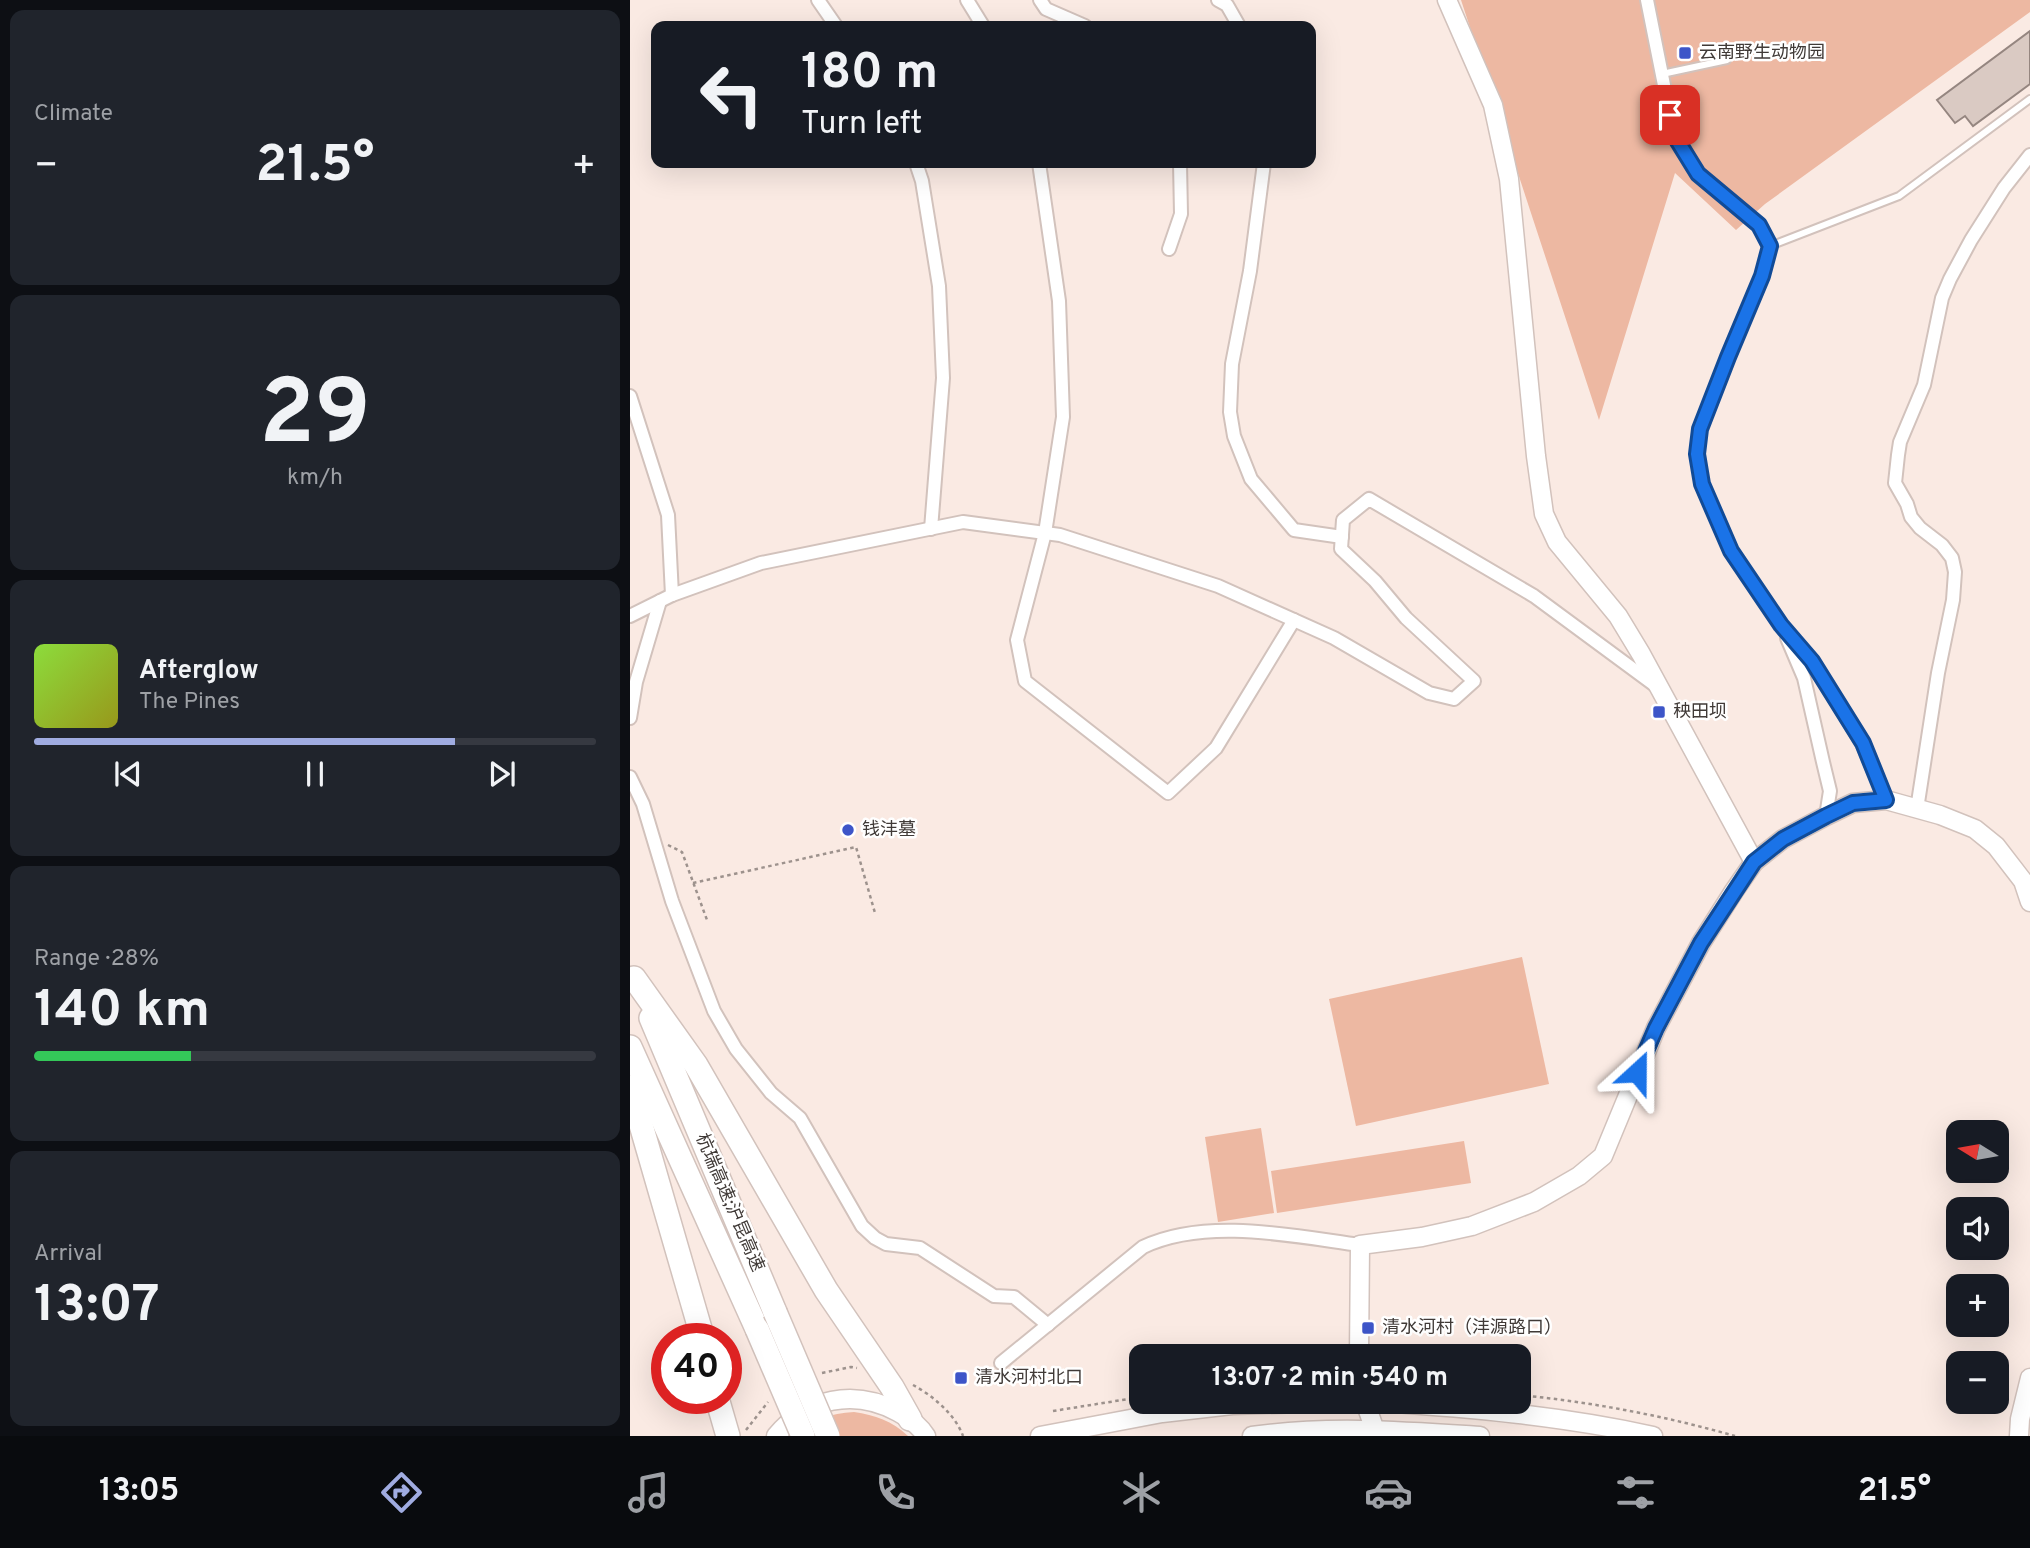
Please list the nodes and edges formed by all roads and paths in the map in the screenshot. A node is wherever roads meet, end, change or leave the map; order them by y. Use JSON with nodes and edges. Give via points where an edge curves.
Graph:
{"nodes":[{"id":1,"x":818,"y":0,"type":"edge"},
{"id":2,"x":967,"y":0,"type":"edge"},
{"id":3,"x":1040,"y":0,"type":"edge"},
{"id":4,"x":1218,"y":0,"type":"edge"},
{"id":5,"x":1447,"y":0,"type":"edge"},
{"id":6,"x":1647,"y":0,"type":"edge"},
{"id":7,"x":833,"y":21,"type":"edge"},
{"id":8,"x":980,"y":21,"type":"edge"},
{"id":9,"x":1074,"y":21,"type":"edge"},
{"id":10,"x":1236,"y":21,"type":"edge"},
{"id":11,"x":1727,"y":60,"type":"dead end"},
{"id":12,"x":1661,"y":75,"type":"junction"},
{"id":13,"x":2030,"y":99,"type":"edge"},
{"id":14,"x":2030,"y":155,"type":"edge"},
{"id":15,"x":918,"y":168,"type":"edge"},
{"id":16,"x":1040,"y":168,"type":"edge"},
{"id":17,"x":1180,"y":168,"type":"edge"},
{"id":18,"x":1263,"y":168,"type":"edge"},
{"id":19,"x":1770,"y":246,"type":"junction"},
{"id":20,"x":1169,"y":249,"type":"dead end"},
{"id":21,"x":630,"y":396,"type":"edge"},
{"id":22,"x":931,"y":529,"type":"junction"},
{"id":23,"x":1045,"y":533,"type":"junction"},
{"id":24,"x":1342,"y":537,"type":"junction"},
{"id":25,"x":666,"y":598,"type":"junction"},
{"id":26,"x":630,"y":616,"type":"edge"},
{"id":27,"x":1294,"y":620,"type":"junction"},
{"id":28,"x":1781,"y":625,"type":"junction"},
{"id":29,"x":1658,"y":687,"type":"junction"},
{"id":30,"x":630,"y":718,"type":"edge"},
{"id":31,"x":630,"y":777,"type":"edge"},
{"id":32,"x":1886,"y":800,"type":"junction"},
{"id":33,"x":1917,"y":809,"type":"junction"},
{"id":34,"x":1826,"y":816,"type":"junction"},
{"id":35,"x":653,"y":837,"type":"junction"},
{"id":36,"x":1754,"y":862,"type":"junction"},
{"id":37,"x":693,"y":883,"type":"junction"},
{"id":38,"x":2030,"y":902,"type":"edge"},
{"id":39,"x":875,"y":913,"type":"dead end"},
{"id":40,"x":706,"y":920,"type":"dead end"},
{"id":41,"x":632,"y":974,"type":"edge"},
{"id":42,"x":630,"y":1047,"type":"edge"},
{"id":43,"x":630,"y":1087,"type":"edge"},
{"id":44,"x":1360,"y":1245,"type":"junction"},
{"id":45,"x":698,"y":1323,"type":"edge"},
{"id":46,"x":1048,"y":1325,"type":"junction"},
{"id":47,"x":1360,"y":1344,"type":"edge"},
{"id":48,"x":1002,"y":1363,"type":"dead end"},
{"id":49,"x":2030,"y":1378,"type":"edge"},
{"id":50,"x":1531,"y":1396,"type":"edge"},
{"id":51,"x":1129,"y":1399,"type":"edge"},
{"id":52,"x":1053,"y":1411,"type":"dead end"},
{"id":53,"x":722,"y":1414,"type":"edge"},
{"id":54,"x":1157,"y":1414,"type":"edge"},
{"id":55,"x":1369,"y":1414,"type":"edge"},
{"id":56,"x":1521,"y":1414,"type":"edge"},
{"id":57,"x":923,"y":1431,"type":"edge"},
{"id":58,"x":1376,"y":1433,"type":"edge"},
{"id":59,"x":728,"y":1436,"type":"edge"},
{"id":60,"x":776,"y":1436,"type":"edge"},
{"id":61,"x":803,"y":1436,"type":"edge"},
{"id":62,"x":828,"y":1436,"type":"edge"},
{"id":63,"x":1040,"y":1436,"type":"edge"},
{"id":64,"x":1252,"y":1436,"type":"edge"},
{"id":65,"x":1480,"y":1436,"type":"edge"},
{"id":66,"x":1653,"y":1436,"type":"edge"},
{"id":67,"x":1735,"y":1436,"type":"edge"},
{"id":68,"x":2019,"y":1436,"type":"edge"}],
"edges":[{"from":1,"to":7,"type":"street"},
{"from":2,"to":8,"type":"street"},
{"from":3,"to":9,"type":"street","via":[[1046,9]]},
{"from":4,"to":10,"type":"street","via":[[1227,5]]},
{"from":5,"to":29,"type":"street","via":[[1493,106],[1509,179],[1544,514],[1557,542],[1618,616]]},
{"from":6,"to":12,"type":"street"},
{"from":11,"to":12,"type":"lane"},
{"from":12,"to":19,"type":"street","via":[[1674,135],[1698,174],[1759,225]]},
{"from":13,"to":19,"type":"lane","via":[[1899,196]]},
{"from":14,"to":33,"type":"street","via":[[2004,188],[1950,279],[1924,385],[1900,442],[1895,483],[1911,517],[1942,545],[1955,572]]},
{"from":15,"to":22,"type":"street","via":[[939,286],[942,365]]},
{"from":16,"to":23,"type":"street","via":[[1059,301],[1063,417]]},
{"from":17,"to":20,"type":"street","via":[[1181,215]]},
{"from":18,"to":24,"type":"street","via":[[1251,271],[1232,364],[1234,436],[1251,479],[1294,530]]},
{"from":19,"to":28,"type":"street","via":[[1700,429],[1697,454],[1702,484],[1731,551]]},
{"from":21,"to":25,"type":"street","via":[[668,515]]},
{"from":22,"to":23,"type":"street","via":[[963,522]]},
{"from":22,"to":25,"type":"street","via":[[761,563]]},
{"from":23,"to":27,"type":"street","via":[[1218,586]]},
{"from":23,"to":27,"type":"street","via":[[1017,640],[1025,681],[1168,793],[1216,748]]},
{"from":24,"to":27,"type":"street","via":[[1340,549],[1474,681],[1454,699],[1429,693]]},
{"from":24,"to":29,"type":"street","via":[[1343,520],[1369,499],[1534,596]]},
{"from":25,"to":26,"type":"street"},
{"from":25,"to":30,"type":"street","via":[[636,682]]},
{"from":28,"to":32,"type":"street","via":[[1812,661],[1863,743]]},
{"from":28,"to":34,"type":"street","via":[[1804,678],[1830,791]]},
{"from":29,"to":36,"type":"street"},
{"from":31,"to":35,"type":"street"},
{"from":32,"to":33,"type":"street"},
{"from":32,"to":34,"type":"street","via":[[1853,803]]},
{"from":33,"to":38,"type":"street","via":[[1975,829],[1996,846],[2023,881]]},
{"from":34,"to":36,"type":"street","via":[[1783,839]]},
{"from":35,"to":37,"type":"path","via":[[682,852]]},
{"from":35,"to":46,"type":"street","via":[[714,1011],[736,1049],[771,1093],[800,1118],[862,1226],[887,1244],[920,1248],[994,1296],[1014,1297]]},
{"from":36,"to":44,"type":"street","via":[[1701,943],[1656,1028],[1603,1156],[1534,1202],[1472,1226]]},
{"from":37,"to":39,"type":"path","via":[[856,847]]},
{"from":37,"to":40,"type":"path"},
{"from":41,"to":57,"type":"highway","via":[[696,1065],[826,1290]]},
{"from":41,"to":62,"type":"highway","name":"杭瑞高速;沪昆高速","bridge":true},
{"from":42,"to":61,"type":"highway","name":"杭瑞高速;沪昆高速","bridge":true},
{"from":43,"to":45,"type":"highway"},
{"from":44,"to":46,"type":"street","via":[[1261,1232],[1195,1233],[1161,1239],[1143,1247]]},
{"from":44,"to":47,"type":"street"},
{"from":46,"to":48,"type":"street"},
{"from":49,"to":68,"type":"street"},
{"from":50,"to":67,"type":"path"},
{"from":51,"to":52,"type":"path"},
{"from":53,"to":59,"type":"highway"},
{"from":54,"to":63,"type":"street"},
{"from":55,"to":58,"type":"street"},
{"from":56,"to":66,"type":"street"},
{"from":57,"to":60,"type":"street","via":[[881,1403],[849,1398],[817,1404],[789,1421]]},
{"from":58,"to":64,"type":"street"},
{"from":58,"to":65,"type":"street"}]}
